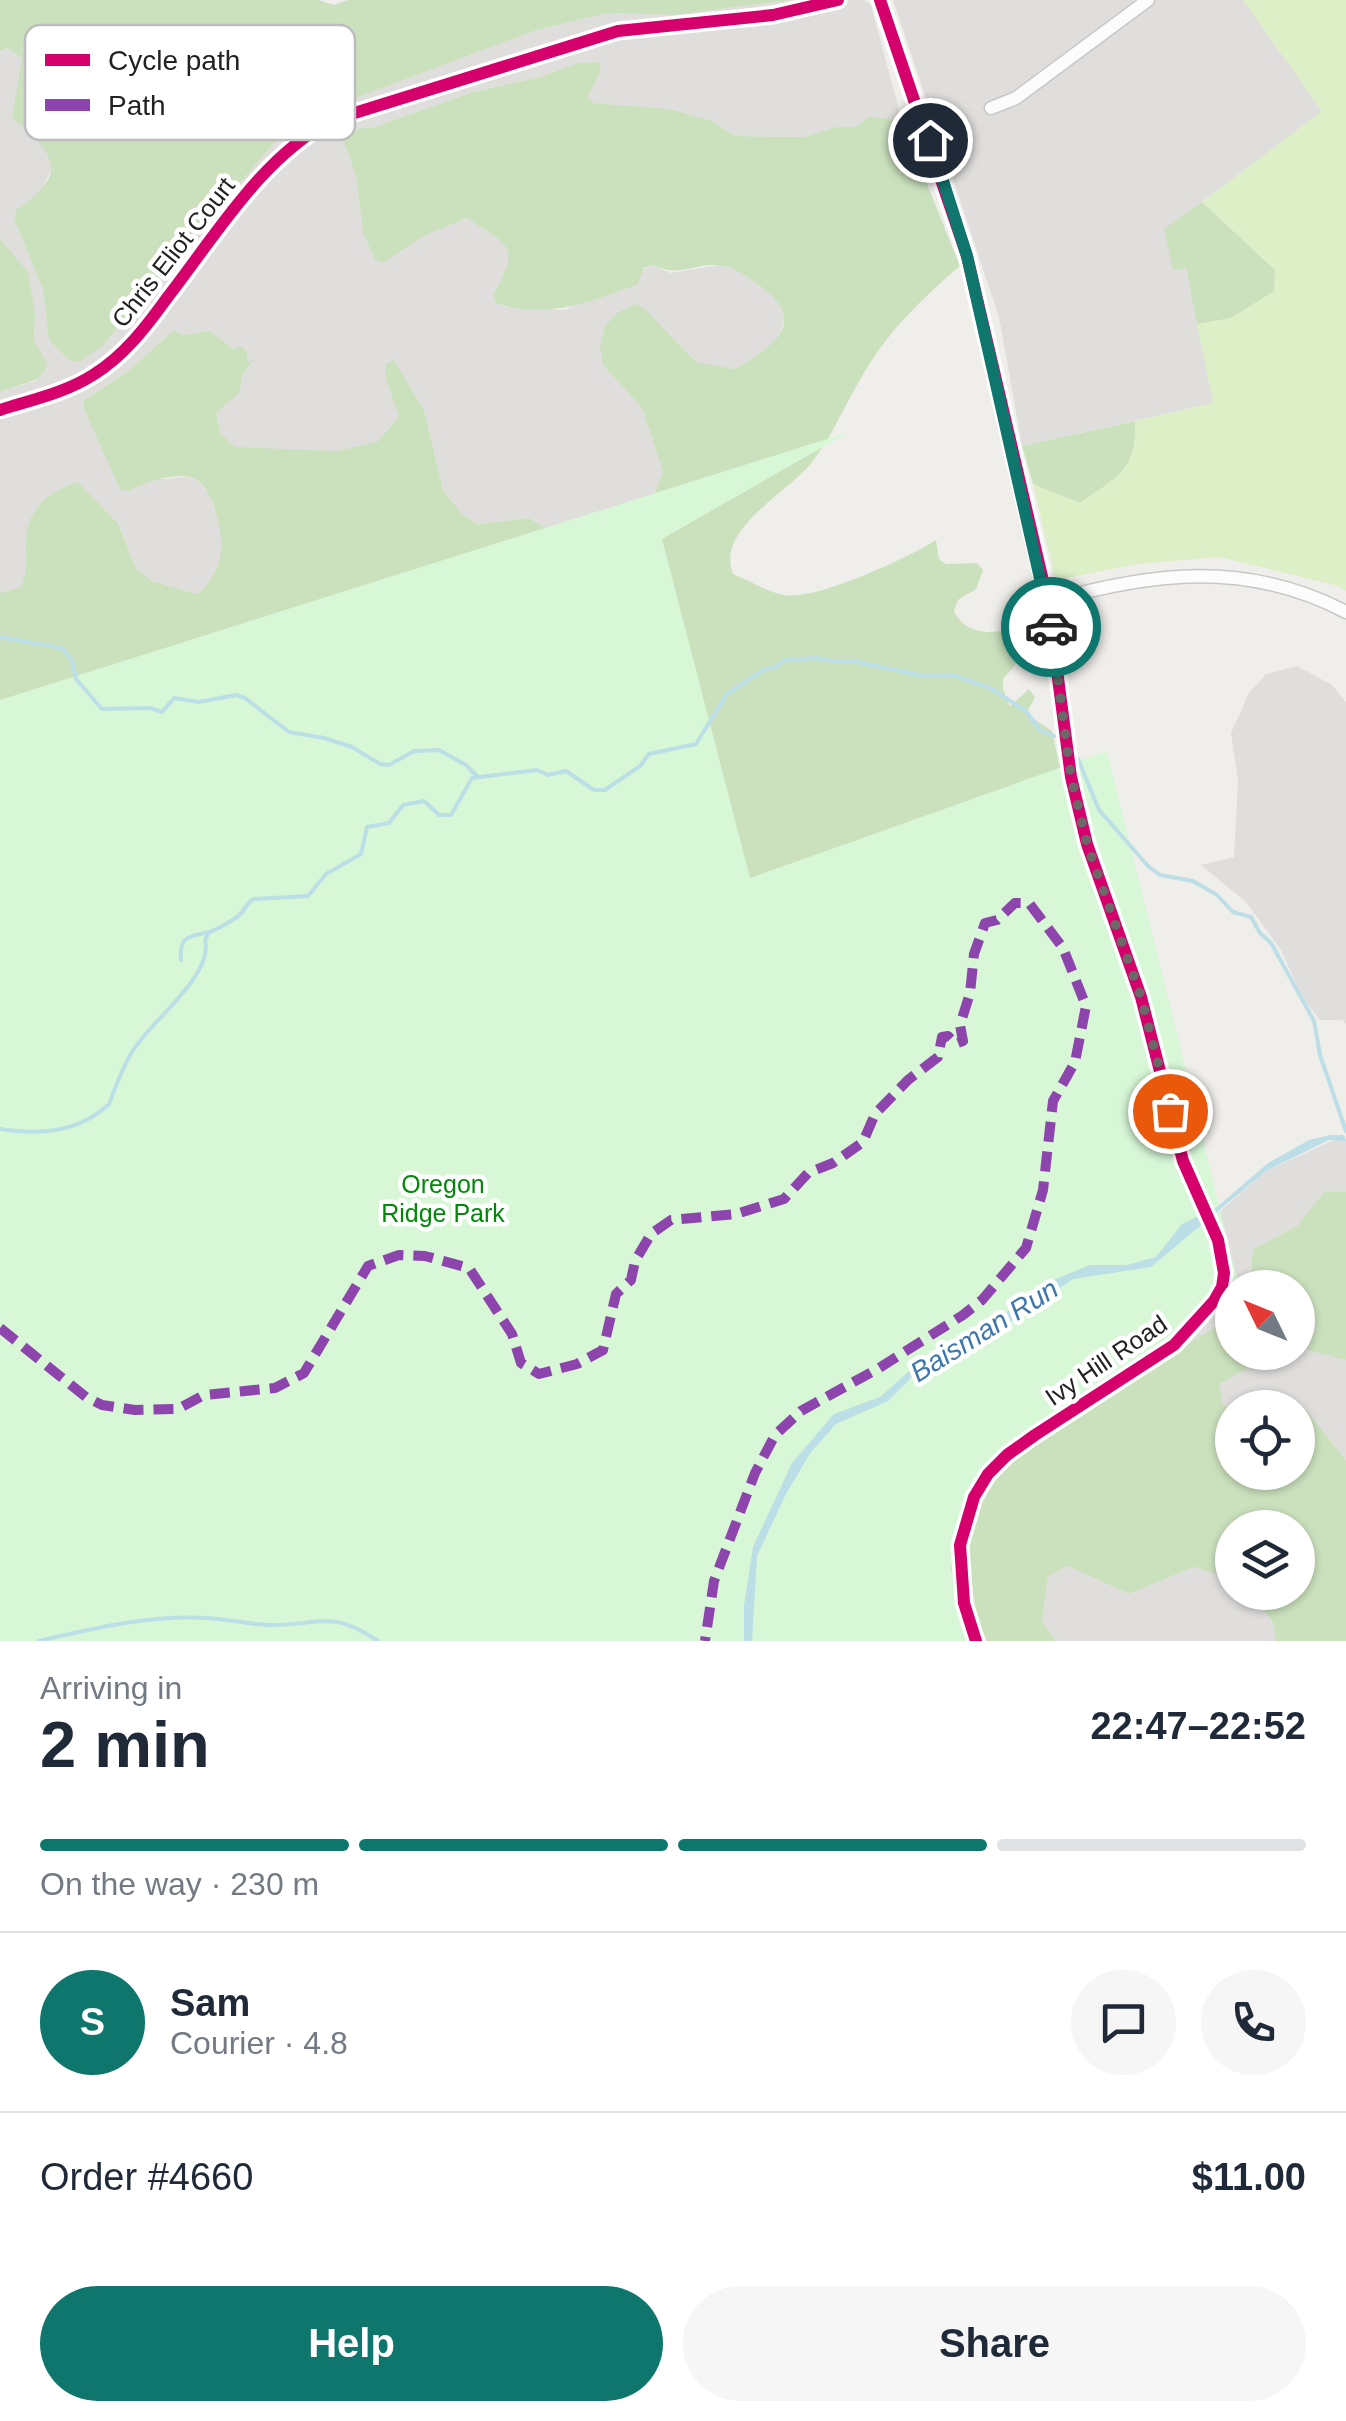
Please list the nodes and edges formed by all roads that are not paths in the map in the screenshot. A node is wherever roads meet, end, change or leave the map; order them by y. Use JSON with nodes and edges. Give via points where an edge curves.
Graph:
{"nodes":[{"id":1,"x":838,"y":0,"type":"edge"},
{"id":2,"x":880,"y":0,"type":"edge"},
{"id":3,"x":1148,"y":0,"type":"edge"},
{"id":4,"x":991,"y":108,"type":"dead end"},
{"id":5,"x":355,"y":113,"type":"edge"},
{"id":6,"x":301,"y":140,"type":"edge"},
{"id":7,"x":0,"y":410,"type":"edge"},
{"id":8,"x":1048,"y":602,"type":"junction"},
{"id":9,"x":1346,"y":612,"type":"edge"},
{"id":10,"x":976,"y":1641,"type":"edge"}],
"edges":[{"from":1,"to":5,"type":"street","name":"Chris Eliot Court","via":[[773,16],[618,31]]},
{"from":2,"to":8,"type":"street","name":"Ivy Hill Road","via":[[967,256]]},
{"from":3,"to":4,"type":"street","via":[[1016,98]]},
{"from":6,"to":7,"type":"street","name":"Chris Eliot Court","via":[[260,178],[121,354],[77,385]]},
{"from":8,"to":9,"type":"street","via":[[1141,578],[1216,576],[1295,590]]},
{"from":8,"to":10,"type":"street","name":"Ivy Hill Road","via":[[1071,777],[1087,844],[1224,1273],[1203,1316],[1160,1355],[988,1474],[960,1545],[964,1603]]}]}
